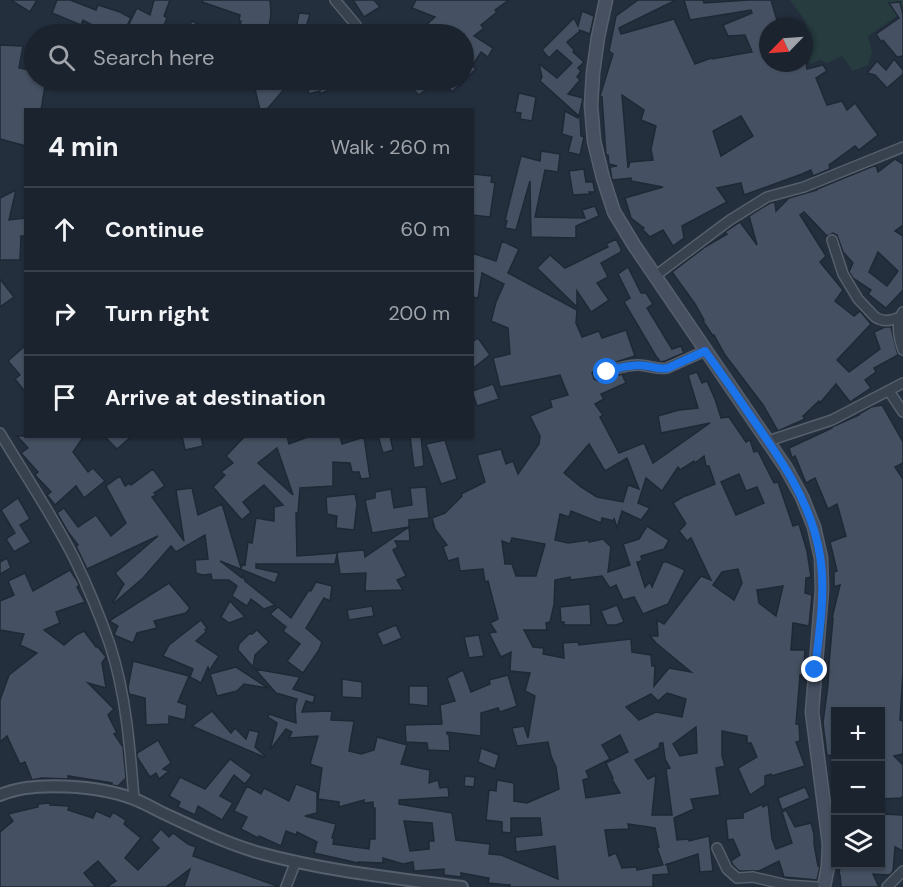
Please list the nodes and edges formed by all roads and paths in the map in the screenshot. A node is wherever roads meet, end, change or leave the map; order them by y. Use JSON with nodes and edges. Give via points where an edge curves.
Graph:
{"nodes":[{"id":1,"x":335,"y":0,"type":"edge"},
{"id":2,"x":606,"y":0,"type":"edge"},
{"id":3,"x":355,"y":24,"type":"edge"},
{"id":4,"x":903,"y":147,"type":"edge"},
{"id":5,"x":832,"y":240,"type":"dead end"},
{"id":6,"x":655,"y":276,"type":"junction"},
{"id":7,"x":901,"y":315,"type":"edge"},
{"id":8,"x":903,"y":350,"type":"edge"},
{"id":9,"x":705,"y":351,"type":"junction"},
{"id":10,"x":599,"y":374,"type":"dead end"},
{"id":11,"x":903,"y":383,"type":"edge"},
{"id":12,"x":889,"y":391,"type":"junction"},
{"id":13,"x":903,"y":412,"type":"edge"},
{"id":14,"x":0,"y":433,"type":"edge"},
{"id":15,"x":768,"y":441,"type":"junction"},
{"id":16,"x":0,"y":795,"type":"edge"},
{"id":17,"x":134,"y":799,"type":"junction"},
{"id":18,"x":717,"y":848,"type":"dead end"},
{"id":19,"x":296,"y":861,"type":"junction"},
{"id":20,"x":903,"y":871,"type":"edge"},
{"id":21,"x":434,"y":885,"type":"edge"},
{"id":22,"x":286,"y":887,"type":"edge"},
{"id":23,"x":462,"y":887,"type":"edge"},
{"id":24,"x":817,"y":887,"type":"edge"},
{"id":25,"x":824,"y":887,"type":"edge"},
{"id":26,"x":888,"y":887,"type":"edge"}],
"edges":[{"from":1,"to":3,"type":"street"},
{"from":2,"to":6,"type":"main road","via":[[593,72],[594,141],[614,212]]},
{"from":4,"to":6,"type":"street","via":[[804,187],[767,197]]},
{"from":5,"to":7,"type":"street","via":[[843,274],[874,317],[889,321]]},
{"from":6,"to":9,"type":"main road"},
{"from":7,"to":8,"type":"street"},
{"from":9,"to":10,"type":"street","via":[[662,370],[631,366]]},
{"from":9,"to":15,"type":"main road"},
{"from":11,"to":12,"type":"street"},
{"from":12,"to":13,"type":"street"},
{"from":12,"to":15,"type":"street","via":[[832,420]]},
{"from":14,"to":17,"type":"street","via":[[74,559],[97,609],[125,715]]},
{"from":15,"to":25,"type":"main road","via":[[802,497],[821,558],[812,712],[829,844]]},
{"from":16,"to":17,"type":"street","via":[[45,786],[88,789]]},
{"from":17,"to":19,"type":"street","via":[[233,844]]},
{"from":18,"to":24,"type":"street","via":[[727,869],[737,878]]},
{"from":19,"to":21,"type":"street"},
{"from":19,"to":22,"type":"street"},
{"from":20,"to":26,"type":"street"},
{"from":21,"to":23,"type":"street"}]}
